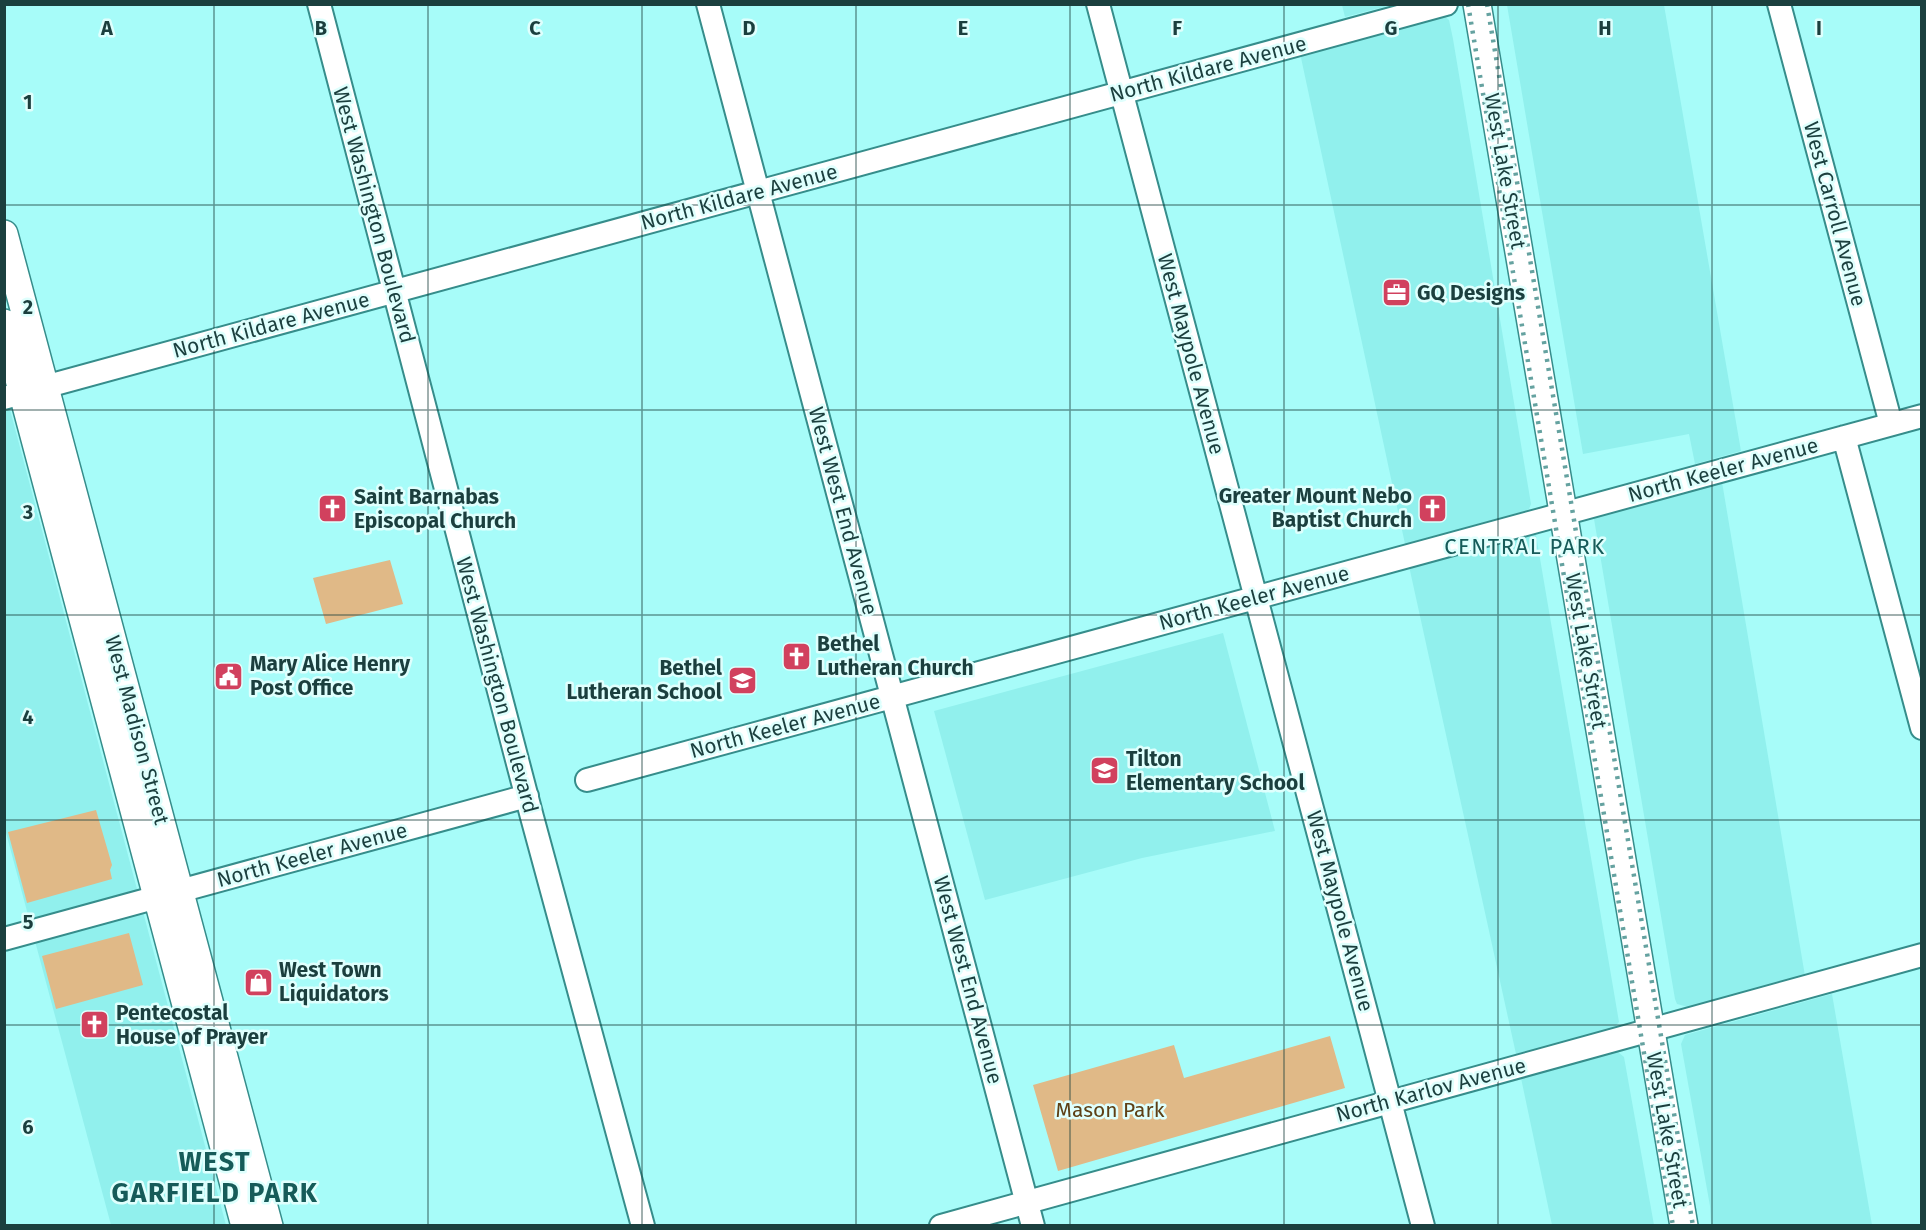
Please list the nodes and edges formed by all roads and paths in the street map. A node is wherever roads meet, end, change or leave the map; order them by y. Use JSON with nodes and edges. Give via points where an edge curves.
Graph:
{"nodes":[{"id":1,"x":319,"y":4,"type":"edge"},
{"id":2,"x":708,"y":4,"type":"edge"},
{"id":3,"x":1098,"y":4,"type":"edge"},
{"id":4,"x":1446,"y":4,"type":"edge"},
{"id":5,"x":1462,"y":4,"type":"edge"},
{"id":6,"x":1477,"y":4,"type":"edge"},
{"id":7,"x":1494,"y":4,"type":"edge"},
{"id":8,"x":1779,"y":4,"type":"edge"},
{"id":9,"x":1122,"y":93,"type":"junction"},
{"id":10,"x":758,"y":192,"type":"junction"},
{"id":11,"x":4,"y":234,"type":"edge"},
{"id":12,"x":394,"y":291,"type":"junction"},
{"id":13,"x":4,"y":323,"type":"edge"},
{"id":14,"x":26,"y":392,"type":"edge"},
{"id":15,"x":1922,"y":416,"type":"edge"},
{"id":16,"x":1891,"y":424,"type":"junction"},
{"id":17,"x":1844,"y":437,"type":"junction"},
{"id":18,"x":1563,"y":514,"type":"junction"},
{"id":19,"x":1256,"y":598,"type":"junction"},
{"id":20,"x":892,"y":698,"type":"junction"},
{"id":21,"x":1922,"y":728,"type":"edge"},
{"id":22,"x":587,"y":780,"type":"dead end"},
{"id":23,"x":526,"y":796,"type":"junction"},
{"id":24,"x":168,"y":894,"type":"junction"},
{"id":25,"x":4,"y":939,"type":"edge"},
{"id":26,"x":1922,"y":955,"type":"edge"},
{"id":27,"x":1651,"y":1030,"type":"junction"},
{"id":28,"x":1390,"y":1102,"type":"junction"},
{"id":29,"x":1027,"y":1202,"type":"junction"},
{"id":30,"x":245,"y":1226,"type":"edge"},
{"id":31,"x":269,"y":1226,"type":"edge"},
{"id":32,"x":643,"y":1226,"type":"edge"},
{"id":33,"x":941,"y":1226,"type":"edge"},
{"id":34,"x":1033,"y":1226,"type":"edge"},
{"id":35,"x":1424,"y":1226,"type":"edge"},
{"id":36,"x":1668,"y":1226,"type":"edge"},
{"id":37,"x":1683,"y":1226,"type":"edge"},
{"id":38,"x":1700,"y":1226,"type":"edge"}],
"edges":[{"from":1,"to":12,"type":"street","name":"West Washington Boulevard"},
{"from":2,"to":10,"type":"street","name":"West West End Avenue"},
{"from":3,"to":9,"type":"street","name":"West Maypole Avenue"},
{"from":4,"to":9,"type":"street","name":"North Kildare Avenue"},
{"from":5,"to":18,"type":"main road","name":"West Lake Street"},
{"from":6,"to":18,"type":"main road","name":"West Lake Street"},
{"from":7,"to":18,"type":"main road","name":"West Lake Street"},
{"from":8,"to":16,"type":"street","name":"West Carroll Avenue"},
{"from":9,"to":10,"type":"street","name":"North Kildare Avenue"},
{"from":9,"to":19,"type":"street","name":"West Maypole Avenue"},
{"from":10,"to":12,"type":"street","name":"North Kildare Avenue"},
{"from":10,"to":20,"type":"street","name":"West West End Avenue"},
{"from":11,"to":14,"type":"main road","name":"West Madison Street"},
{"from":12,"to":14,"type":"street","name":"North Kildare Avenue"},
{"from":12,"to":23,"type":"street","name":"West Washington Boulevard"},
{"from":13,"to":14,"type":"main road","name":"West Madison Street"},
{"from":14,"to":24,"type":"main road","name":"West Madison Street"},
{"from":15,"to":16,"type":"street","name":"North Keeler Avenue"},
{"from":16,"to":17,"type":"street","name":"North Keeler Avenue"},
{"from":17,"to":18,"type":"street","name":"North Keeler Avenue"},
{"from":17,"to":21,"type":"street"},
{"from":18,"to":19,"type":"street","name":"North Keeler Avenue"},
{"from":18,"to":27,"type":"main road","name":"West Lake Street","via":[[1598,633]]},
{"from":19,"to":20,"type":"street","name":"North Keeler Avenue"},
{"from":19,"to":28,"type":"street","name":"West Maypole Avenue"},
{"from":20,"to":22,"type":"street","name":"North Keeler Avenue"},
{"from":20,"to":29,"type":"street","name":"West West End Avenue"},
{"from":23,"to":24,"type":"street","name":"North Keeler Avenue"},
{"from":23,"to":32,"type":"street","name":"West Washington Boulevard"},
{"from":24,"to":25,"type":"street","name":"North Keeler Avenue"},
{"from":24,"to":30,"type":"main road","name":"West Madison Street"},
{"from":24,"to":31,"type":"main road","name":"West Madison Street"},
{"from":26,"to":27,"type":"street","name":"North Karlov Avenue"},
{"from":27,"to":28,"type":"street","name":"North Karlov Avenue"},
{"from":27,"to":36,"type":"main road","name":"West Lake Street"},
{"from":27,"to":37,"type":"main road","name":"West Lake Street"},
{"from":27,"to":38,"type":"main road","name":"West Lake Street"},
{"from":28,"to":29,"type":"street","name":"North Karlov Avenue"},
{"from":28,"to":35,"type":"street","name":"West Maypole Avenue"},
{"from":29,"to":33,"type":"street","name":"North Karlov Avenue"},
{"from":29,"to":34,"type":"street","name":"West West End Avenue"}]}
